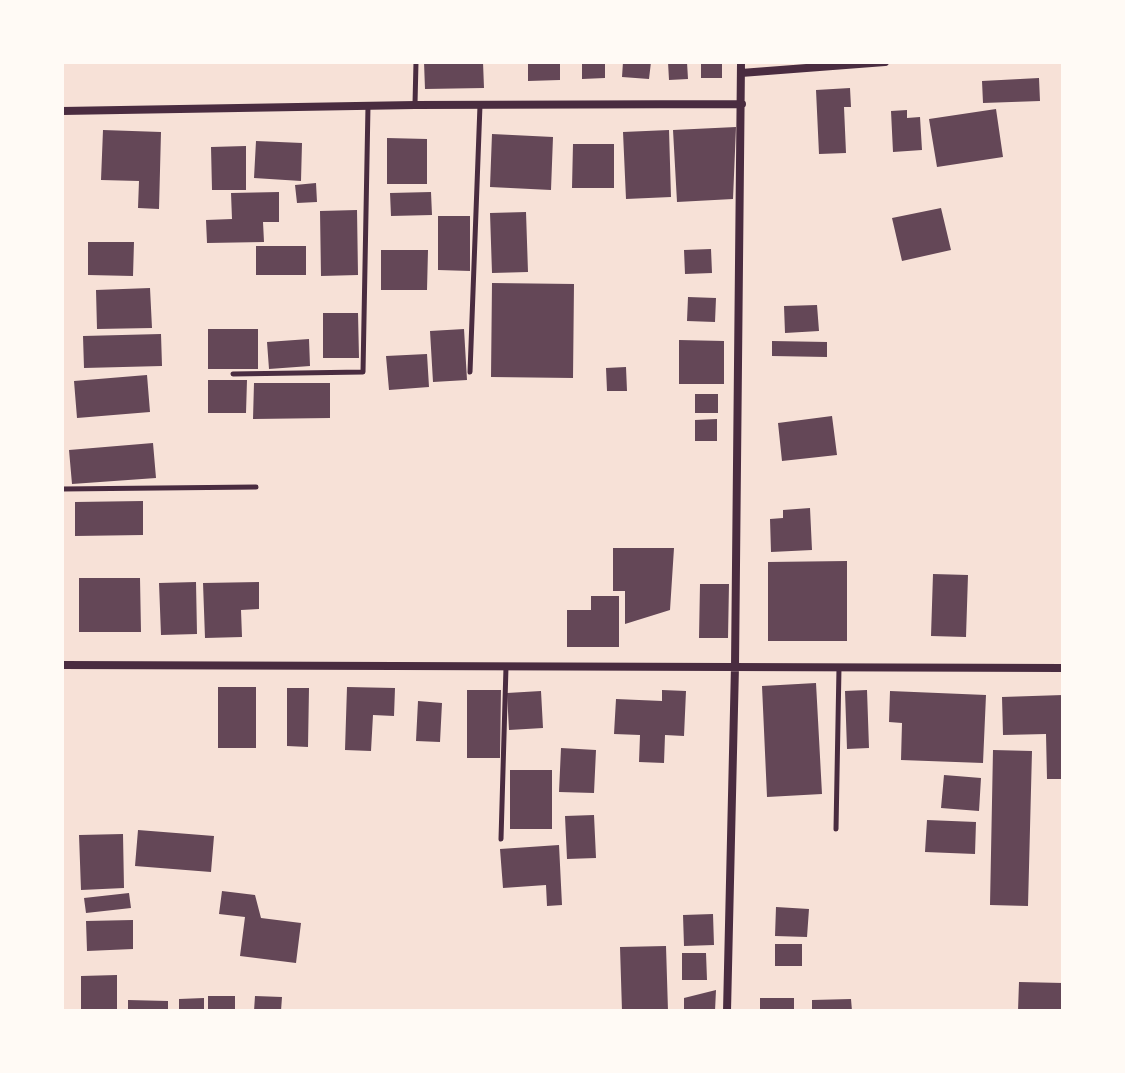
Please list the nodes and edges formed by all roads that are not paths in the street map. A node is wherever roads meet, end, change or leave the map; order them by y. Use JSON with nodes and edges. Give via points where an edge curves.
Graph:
{"nodes":[{"id":1,"x":416,"y":62,"type":"edge"},
{"id":2,"x":741,"y":62,"type":"edge"},
{"id":3,"x":885,"y":62,"type":"edge"},
{"id":4,"x":741,"y":73,"type":"junction"},
{"id":5,"x":742,"y":104,"type":"junction"},
{"id":6,"x":415,"y":105,"type":"junction"},
{"id":7,"x":480,"y":105,"type":"junction"},
{"id":8,"x":368,"y":106,"type":"junction"},
{"id":9,"x":62,"y":111,"type":"edge"},
{"id":10,"x":470,"y":372,"type":"dead end"},
{"id":11,"x":233,"y":374,"type":"dead end"},
{"id":12,"x":256,"y":487,"type":"dead end"},
{"id":13,"x":62,"y":489,"type":"edge"},
{"id":14,"x":62,"y":665,"type":"edge"},
{"id":15,"x":506,"y":666,"type":"junction"},
{"id":16,"x":735,"y":666,"type":"junction"},
{"id":17,"x":839,"y":667,"type":"junction"},
{"id":18,"x":1063,"y":668,"type":"edge"},
{"id":19,"x":836,"y":829,"type":"dead end"},
{"id":20,"x":501,"y":839,"type":"dead end"},
{"id":21,"x":727,"y":1011,"type":"edge"}],
"edges":[{"from":1,"to":6,"type":"lane"},
{"from":2,"to":4,"type":"street"},
{"from":3,"to":4,"type":"street"},
{"from":4,"to":5,"type":"street"},
{"from":5,"to":7,"type":"street"},
{"from":5,"to":16,"type":"street"},
{"from":6,"to":7,"type":"street"},
{"from":6,"to":8,"type":"street"},
{"from":7,"to":10,"type":"lane"},
{"from":8,"to":9,"type":"street"},
{"from":8,"to":11,"type":"lane","via":[[363,372]]},
{"from":12,"to":13,"type":"lane"},
{"from":14,"to":15,"type":"street"},
{"from":15,"to":16,"type":"street"},
{"from":15,"to":20,"type":"lane"},
{"from":16,"to":17,"type":"street"},
{"from":16,"to":21,"type":"street"},
{"from":17,"to":18,"type":"street"},
{"from":17,"to":19,"type":"lane"}]}
